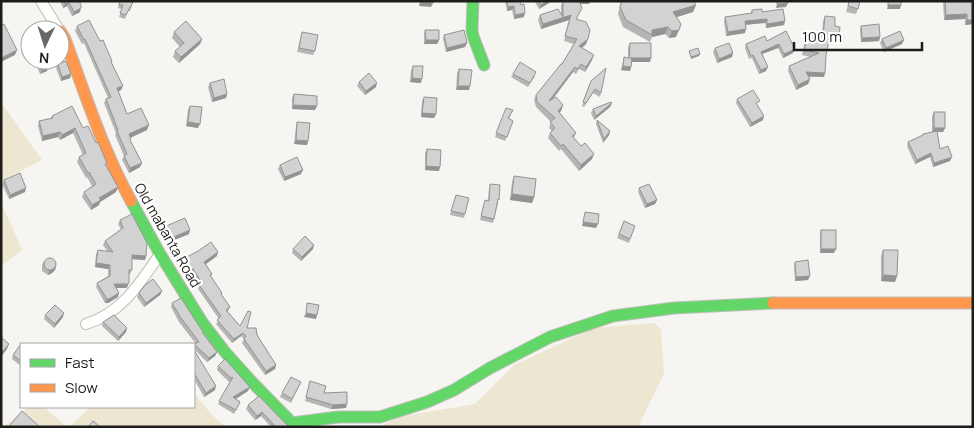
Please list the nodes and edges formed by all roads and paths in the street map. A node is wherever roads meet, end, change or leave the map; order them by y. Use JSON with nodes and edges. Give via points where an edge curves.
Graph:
{"nodes":[{"id":1,"x":41,"y":1,"type":"edge"},
{"id":2,"x":473,"y":1,"type":"edge"},
{"id":3,"x":53,"y":20,"type":"edge"},
{"id":4,"x":70,"y":53,"type":"edge"},
{"id":5,"x":484,"y":65,"type":"dead end"},
{"id":6,"x":160,"y":254,"type":"junction"},
{"id":7,"x":973,"y":303,"type":"edge"},
{"id":8,"x":86,"y":324,"type":"dead end"},
{"id":9,"x":294,"y":425,"type":"edge"}],
"edges":[{"from":1,"to":3,"type":"street","name":"Old mabanta Road"},
{"from":2,"to":5,"type":"street","via":[[473,36]]},
{"from":4,"to":6,"type":"street","name":"Old mabanta Road","via":[[119,179]]},
{"from":6,"to":8,"type":"street","via":[[116,310]]},
{"from":6,"to":9,"type":"street","name":"Old mabanta Road","via":[[202,322],[225,352]]},
{"from":7,"to":9,"type":"street","via":[[782,302],[674,308],[613,316],[550,337],[427,402],[380,417],[338,417]]}]}
